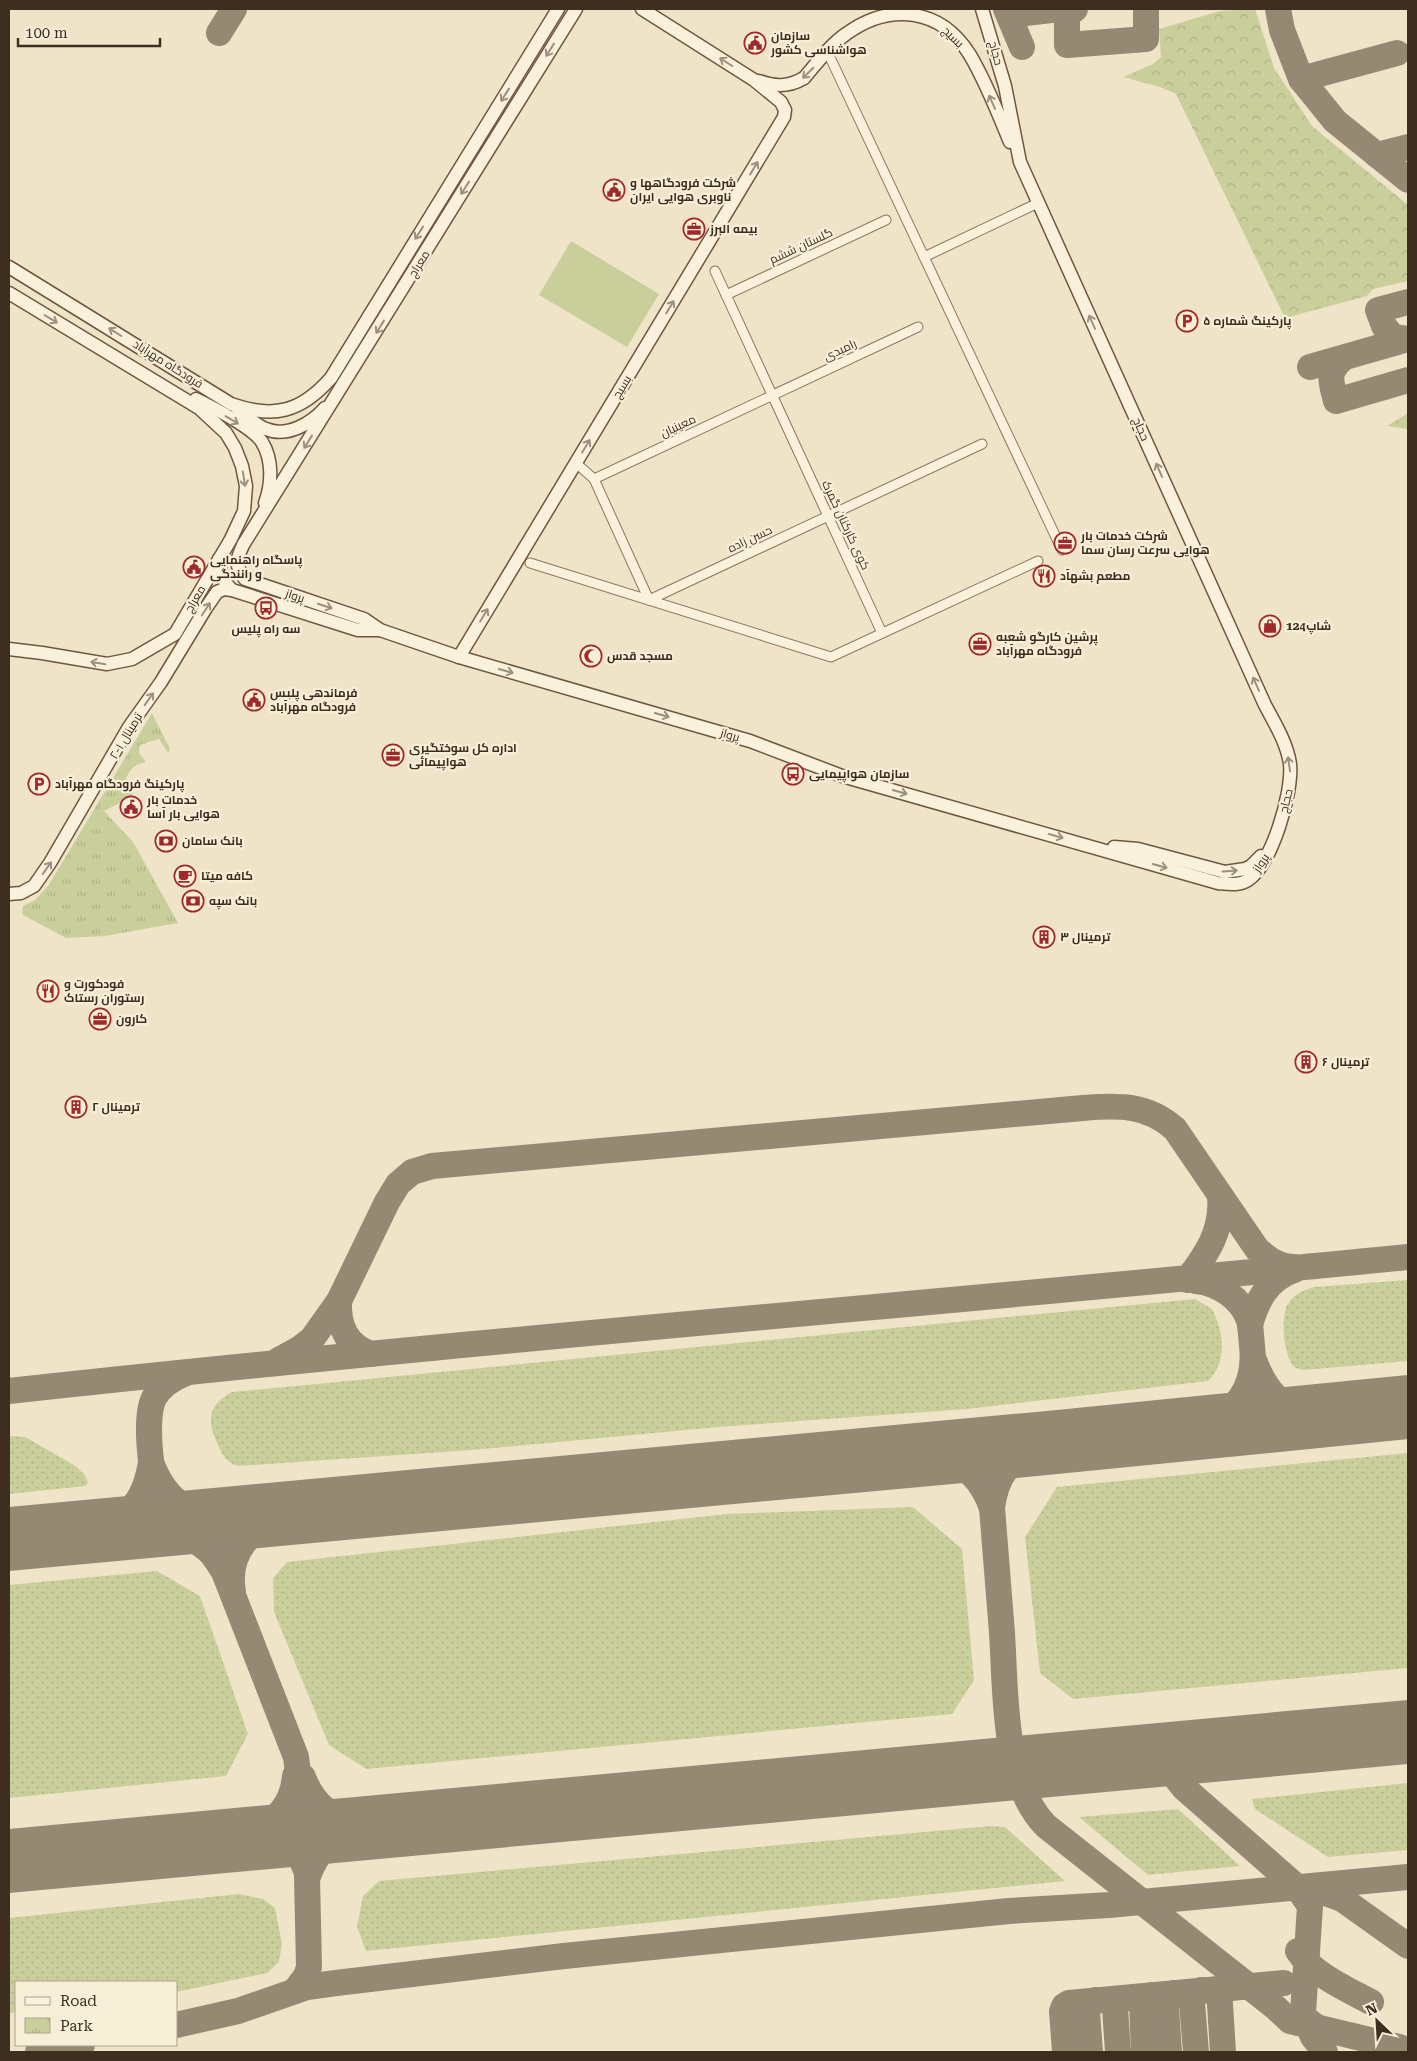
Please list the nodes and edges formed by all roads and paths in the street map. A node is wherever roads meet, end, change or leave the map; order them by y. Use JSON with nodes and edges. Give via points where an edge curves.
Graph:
{"nodes":[{"id":1,"x":558,"y":9,"type":"edge"},
{"id":2,"x":576,"y":9,"type":"edge"},
{"id":3,"x":642,"y":9,"type":"edge"},
{"id":4,"x":982,"y":9,"type":"edge"},
{"id":5,"x":828,"y":53,"type":"junction"},
{"id":6,"x":754,"y":80,"type":"junction"},
{"id":7,"x":1020,"y":162,"type":"junction"},
{"id":8,"x":1038,"y":203,"type":"junction"},
{"id":9,"x":886,"y":220,"type":"dead end"},
{"id":10,"x":924,"y":257,"type":"junction"},
{"id":11,"x":9,"y":267,"type":"edge"},
{"id":12,"x":715,"y":271,"type":"dead end"},
{"id":13,"x":28,"y":278,"type":"junction"},
{"id":14,"x":726,"y":295,"type":"junction"},
{"id":15,"x":12,"y":296,"type":"edge"},
{"id":16,"x":918,"y":327,"type":"dead end"},
{"id":17,"x":142,"y":373,"type":"junction"},
{"id":18,"x":331,"y":378,"type":"joint"},
{"id":19,"x":343,"y":386,"type":"junction"},
{"id":20,"x":773,"y":396,"type":"junction"},
{"id":21,"x":231,"y":404,"type":"junction"},
{"id":22,"x":982,"y":444,"type":"dead end"},
{"id":23,"x":576,"y":464,"type":"junction"},
{"id":24,"x":594,"y":479,"type":"junction"},
{"id":25,"x":828,"y":516,"type":"junction"},
{"id":26,"x":260,"y":519,"type":"junction"},
{"id":27,"x":231,"y":539,"type":"joint"},
{"id":28,"x":1062,"y":550,"type":"dead end"},
{"id":29,"x":219,"y":559,"type":"junction"},
{"id":30,"x":1038,"y":561,"type":"dead end"},
{"id":31,"x":530,"y":563,"type":"dead end"},
{"id":32,"x":204,"y":585,"type":"junction"},
{"id":33,"x":232,"y":590,"type":"junction"},
{"id":34,"x":217,"y":592,"type":"junction"},
{"id":35,"x":649,"y":600,"type":"junction"},
{"id":36,"x":380,"y":630,"type":"junction"},
{"id":37,"x":882,"y":633,"type":"junction"},
{"id":38,"x":180,"y":637,"type":"junction"},
{"id":39,"x":9,"y":650,"type":"edge"},
{"id":40,"x":459,"y":657,"type":"junction"},
{"id":41,"x":1272,"y":845,"type":"joint"},
{"id":42,"x":9,"y":894,"type":"edge"}],
"edges":[{"from":1,"to":18,"type":"main road","name":"معراج","one_way":true},
{"from":2,"to":19,"type":"main road","name":"معراج","one_way":true},
{"from":6,"to":3,"type":"main road","one_way":true},
{"from":4,"to":7,"type":"main road","name":"حجاج","via":[[1005,86]]},
{"from":5,"to":6,"type":"main road","name":"بسیج","one_way":true,"via":[[797,82],[770,85]]},
{"from":7,"to":5,"type":"main road","name":"بسیج","one_way":true,"via":[[970,54],[937,23],[910,13],[880,16],[844,35]]},
{"from":5,"to":10,"type":"street"},
{"from":23,"to":6,"type":"main road","name":"بسیج","one_way":true,"via":[[784,117],[781,102]]},
{"from":7,"to":8,"type":"main road","name":"حجاج"},
{"from":8,"to":10,"type":"street"},
{"from":41,"to":8,"type":"main road","name":"حجاج","one_way":true,"via":[[1289,792],[1290,764],[1285,746]]},
{"from":9,"to":14,"type":"street","name":"گلستان ششم"},
{"from":10,"to":28,"type":"street"},
{"from":11,"to":13,"type":"main road","name":"فرودگاه مهرآباد"},
{"from":12,"to":14,"type":"street","name":"کوی کارکنان گمرک"},
{"from":13,"to":15,"type":"main road"},
{"from":21,"to":13,"type":"main road","name":"فرودگاه مهرآباد","one_way":true},
{"from":14,"to":20,"type":"street","name":"کوی کارکنان گمرک"},
{"from":15,"to":17,"type":"main road","name":"فرودگاه مهرآباد","one_way":true},
{"from":16,"to":20,"type":"street","name":"رامبدی"},
{"from":17,"to":26,"type":"main road","one_way":true,"via":[[213,408],[261,440],[270,469],[270,490]]},
{"from":17,"to":27,"type":"main road","name":"فرودگاه مهرآباد","one_way":true,"via":[[198,408],[226,434],[235,448],[246,486],[244,510]]},
{"from":18,"to":21,"type":"main road","name":"فرودگاه مهرآباد","via":[[318,393],[287,410],[266,412]]},
{"from":19,"to":21,"type":"main road","via":[[320,414],[300,428],[278,432],[265,429]]},
{"from":19,"to":26,"type":"main road","name":"معراج","one_way":true},
{"from":20,"to":24,"type":"street","name":"معینیان"},
{"from":20,"to":25,"type":"street","name":"کوی کارکنان گمرک"},
{"from":22,"to":25,"type":"street","name":"حسن زاده"},
{"from":23,"to":24,"type":"street"},
{"from":40,"to":23,"type":"main road","name":"بسیج","one_way":true},
{"from":24,"to":35,"type":"street"},
{"from":25,"to":35,"type":"street","name":"حسن زاده"},
{"from":25,"to":37,"type":"street","name":"کوی کارکنان گمرک"},
{"from":26,"to":36,"type":"main road","name":"پرواز","one_way":true,"via":[[237,557],[238,570],[246,579],[364,619]]},
{"from":27,"to":29,"type":"main road","name":"معراج"},
{"from":29,"to":32,"type":"main road","name":"معراج"},
{"from":29,"to":33,"type":"main road","via":[[220,574]]},
{"from":30,"to":37,"type":"street"},
{"from":31,"to":35,"type":"street"},
{"from":32,"to":34,"type":"main road","via":[[214,582],[218,586]]},
{"from":32,"to":38,"type":"main road","name":"معراج"},
{"from":33,"to":34,"type":"main road","name":"معراج"},
{"from":33,"to":36,"type":"main road","name":"پرواز","via":[[358,630]]},
{"from":38,"to":34,"type":"main road","name":"معراج","one_way":true},
{"from":35,"to":37,"type":"street","via":[[831,657]]},
{"from":36,"to":40,"type":"main road","name":"پرواز"},
{"from":38,"to":39,"type":"main road","one_way":true,"via":[[132,659],[107,664]]},
{"from":42,"to":38,"type":"main road","name":"ترمینال ۱-۲","one_way":true,"via":[[21,893],[34,886],[50,863],[129,727],[161,682]]},
{"from":40,"to":41,"type":"main road","name":"پرواز","one_way":true,"via":[[750,740],[842,776],[1218,883],[1243,882],[1255,873]]}]}
